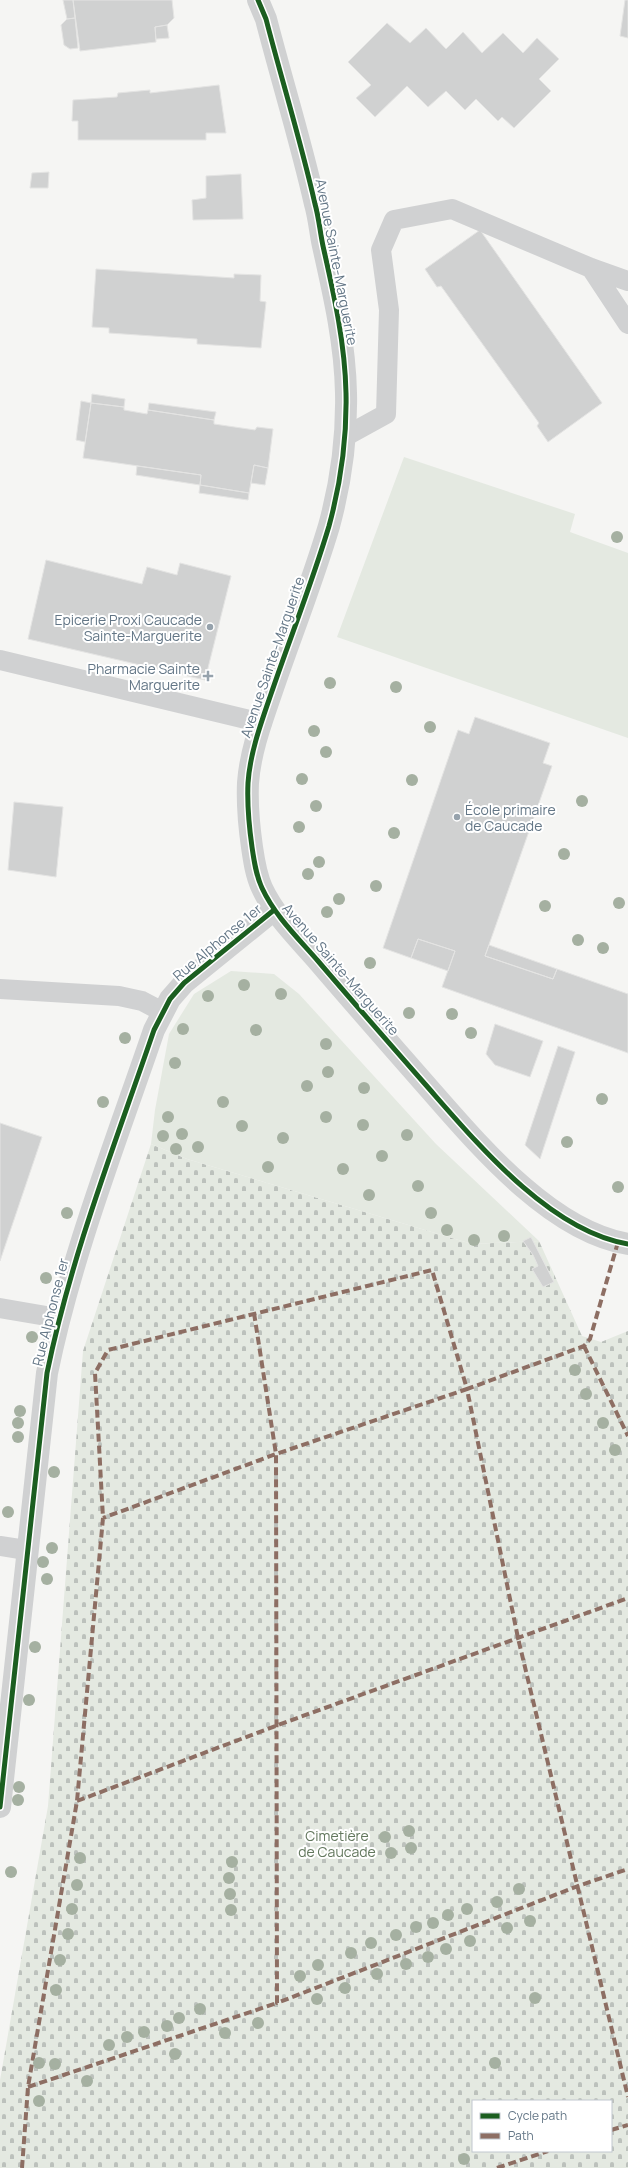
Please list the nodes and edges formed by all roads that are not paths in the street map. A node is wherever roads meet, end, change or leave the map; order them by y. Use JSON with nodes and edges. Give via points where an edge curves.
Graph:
{"nodes":[{"id":1,"x":258,"y":0,"type":"edge"},
{"id":2,"x":591,"y":268,"type":"junction"},
{"id":3,"x":628,"y":281,"type":"edge"},
{"id":4,"x":628,"y":324,"type":"edge"},
{"id":5,"x":346,"y":436,"type":"junction"},
{"id":6,"x":0,"y":660,"type":"edge"},
{"id":7,"x":262,"y":723,"type":"junction"},
{"id":8,"x":274,"y":910,"type":"junction"},
{"id":9,"x":0,"y":988,"type":"edge"},
{"id":10,"x":163,"y":1012,"type":"junction"},
{"id":11,"x":628,"y":1244,"type":"edge"},
{"id":12,"x":0,"y":1308,"type":"edge"},
{"id":13,"x":58,"y":1318,"type":"junction"},
{"id":14,"x":0,"y":1546,"type":"edge"},
{"id":15,"x":26,"y":1550,"type":"junction"},
{"id":16,"x":0,"y":1807,"type":"edge"}],
"edges":[{"from":1,"to":5,"type":"street","name":"Avenue Sainte-Marguerite","via":[[266,19],[316,207],[336,299],[343,347]]},
{"from":2,"to":3,"type":"lane"},
{"from":2,"to":4,"type":"lane"},
{"from":2,"to":5,"type":"lane","via":[[452,209],[394,220],[381,250],[389,310],[386,414]]},
{"from":5,"to":7,"type":"street","name":"Avenue Sainte-Marguerite","via":[[342,469],[328,528]]},
{"from":6,"to":7,"type":"lane"},
{"from":7,"to":8,"type":"street","name":"Avenue Sainte-Marguerite","via":[[252,754],[248,781],[248,809],[255,869],[260,886]]},
{"from":8,"to":10,"type":"street","name":"Rue Alphonse 1er","via":[[184,983]]},
{"from":8,"to":11,"type":"street","name":"Avenue Sainte-Marguerite","via":[[435,1096],[534,1197],[564,1219]]},
{"from":9,"to":10,"type":"lane","via":[[119,996],[142,1001]]},
{"from":10,"to":13,"type":"street","name":"Rue Alphonse 1er","via":[[154,1030]]},
{"from":12,"to":13,"type":"lane"},
{"from":13,"to":15,"type":"street","name":"Rue Alphonse 1er","via":[[47,1373]]},
{"from":14,"to":15,"type":"lane"},
{"from":15,"to":16,"type":"street","name":"Rue Alphonse 1er"}]}
